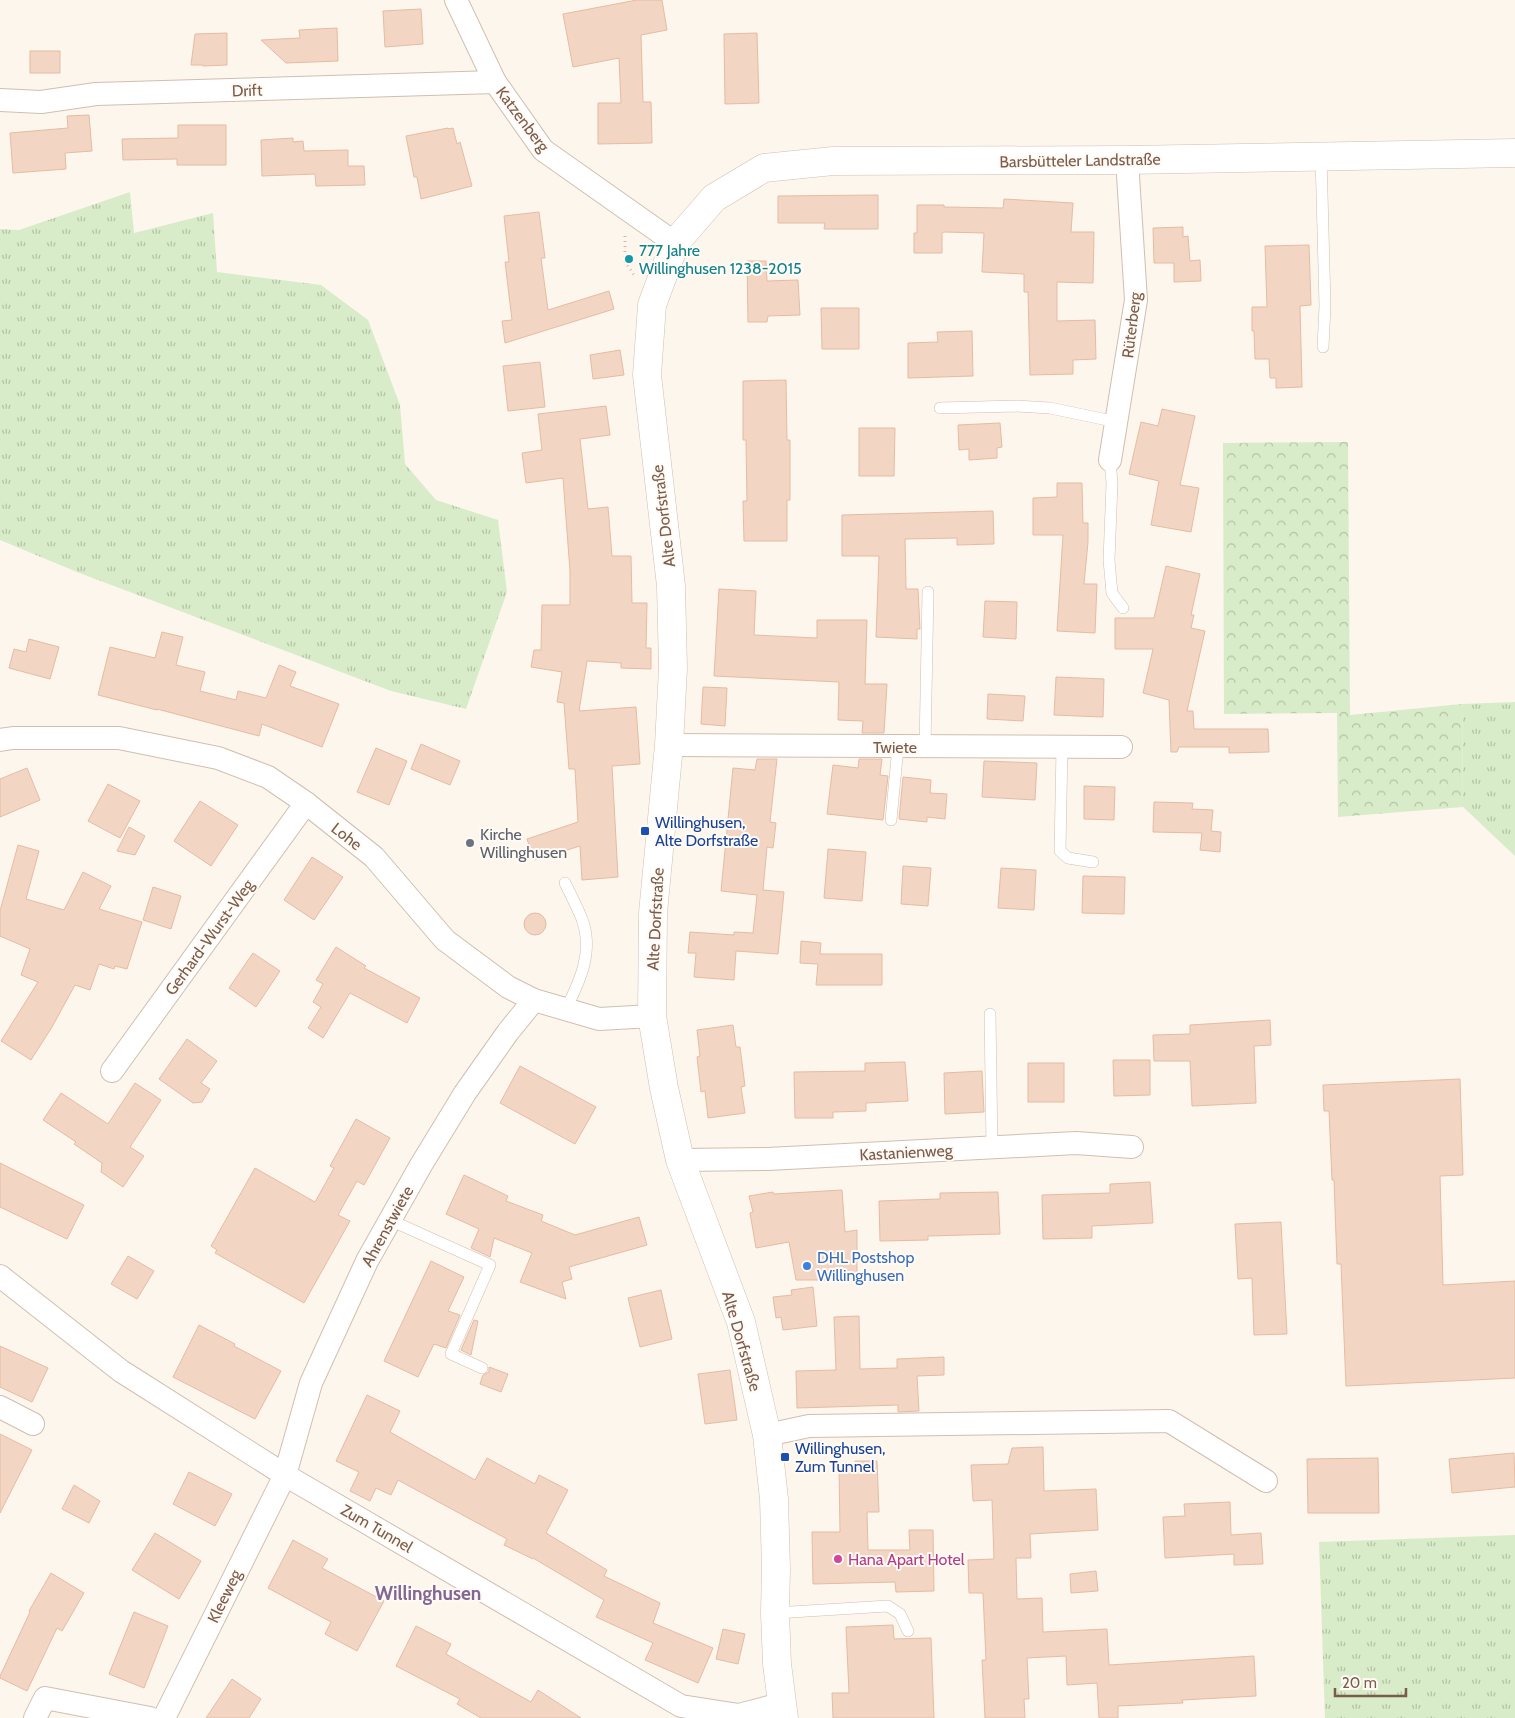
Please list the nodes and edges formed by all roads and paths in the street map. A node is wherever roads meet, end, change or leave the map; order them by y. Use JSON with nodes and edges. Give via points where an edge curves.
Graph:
{"nodes":[{"id":1,"x":456,"y":0,"type":"edge"},
{"id":2,"x":495,"y":82,"type":"junction"},
{"id":3,"x":0,"y":100,"type":"edge"},
{"id":4,"x":1515,"y":153,"type":"edge"},
{"id":5,"x":1320,"y":156,"type":"junction"},
{"id":6,"x":1127,"y":160,"type":"junction"},
{"id":7,"x":625,"y":208,"type":"junction"},
{"id":8,"x":675,"y":243,"type":"junction"},
{"id":9,"x":652,"y":305,"type":"junction"},
{"id":10,"x":1323,"y":347,"type":"dead end"},
{"id":11,"x":940,"y":408,"type":"dead end"},
{"id":12,"x":1117,"y":422,"type":"junction"},
{"id":13,"x":1110,"y":460,"type":"joint"},
{"id":14,"x":928,"y":592,"type":"dead end"},
{"id":15,"x":1123,"y":608,"type":"dead end"},
{"id":16,"x":0,"y":740,"type":"edge"},
{"id":17,"x":669,"y":745,"type":"junction"},
{"id":18,"x":898,"y":747,"type":"junction"},
{"id":19,"x":925,"y":747,"type":"junction"},
{"id":20,"x":1121,"y":747,"type":"dead end"},
{"id":21,"x":1062,"y":748,"type":"junction"},
{"id":22,"x":306,"y":803,"type":"junction"},
{"id":23,"x":891,"y":820,"type":"dead end"},
{"id":24,"x":1093,"y":862,"type":"dead end"},
{"id":25,"x":565,"y":883,"type":"dead end"},
{"id":26,"x":534,"y":1000,"type":"junction"},
{"id":27,"x":566,"y":1010,"type":"junction"},
{"id":28,"x":990,"y":1014,"type":"dead end"},
{"id":29,"x":652,"y":1016,"type":"junction"},
{"id":30,"x":112,"y":1071,"type":"dead end"},
{"id":31,"x":1132,"y":1147,"type":"dead end"},
{"id":32,"x":992,"y":1148,"type":"junction"},
{"id":33,"x":680,"y":1160,"type":"junction"},
{"id":34,"x":390,"y":1220,"type":"junction"},
{"id":35,"x":0,"y":1276,"type":"edge"},
{"id":36,"x":482,"y":1368,"type":"dead end"},
{"id":37,"x":0,"y":1407,"type":"edge"},
{"id":38,"x":33,"y":1424,"type":"dead end"},
{"id":39,"x":767,"y":1435,"type":"junction"},
{"id":40,"x":285,"y":1475,"type":"junction"},
{"id":41,"x":1266,"y":1481,"type":"dead end"},
{"id":42,"x":775,"y":1613,"type":"junction"},
{"id":43,"x":908,"y":1631,"type":"dead end"},
{"id":44,"x":783,"y":1711,"type":"edge"},
{"id":45,"x":739,"y":1717,"type":"edge"},
{"id":46,"x":35,"y":1718,"type":"edge"},
{"id":47,"x":150,"y":1718,"type":"edge"},
{"id":48,"x":164,"y":1718,"type":"edge"}],
"edges":[{"from":1,"to":2,"type":"street","name":"Katzenberg"},
{"from":2,"to":3,"type":"street","name":"Drift","via":[[96,94],[41,102]]},
{"from":2,"to":7,"type":"street","name":"Katzenberg","via":[[543,150]]},
{"from":4,"to":5,"type":"street","name":"Barsbütteler Landstraße"},
{"from":5,"to":6,"type":"street","name":"Barsbütteler Landstraße"},
{"from":5,"to":10,"type":"lane","via":[[1325,306]]},
{"from":6,"to":8,"type":"street","name":"Barsbütteler Landstraße","via":[[833,161],[764,168],[714,198]]},
{"from":6,"to":12,"type":"street","name":"Rüterberg","via":[[1136,300]]},
{"from":7,"to":8,"type":"street","name":"Katzenberg"},
{"from":7,"to":9,"type":"path","via":[[625,261]]},
{"from":8,"to":9,"type":"street","name":"Alte Dorfstraße"},
{"from":9,"to":17,"type":"street","name":"Alte Dorfstraße","via":[[646,375],[671,586],[673,668]]},
{"from":11,"to":12,"type":"lane","via":[[1050,408]]},
{"from":12,"to":13,"type":"street","name":"Rüterberg"},
{"from":13,"to":15,"type":"lane","via":[[1109,560],[1112,593]]},
{"from":14,"to":19,"type":"lane"},
{"from":16,"to":22,"type":"street","name":"Lohe","via":[[119,738],[218,758],[268,777]]},
{"from":17,"to":18,"type":"street","name":"Twiete"},
{"from":17,"to":29,"type":"street","name":"Alte Dorfstraße","via":[[653,913]]},
{"from":18,"to":19,"type":"street","name":"Twiete"},
{"from":18,"to":23,"type":"lane"},
{"from":19,"to":21,"type":"street","name":"Twiete"},
{"from":20,"to":21,"type":"street","name":"Twiete"},
{"from":21,"to":24,"type":"lane","via":[[1060,851],[1068,858]]},
{"from":22,"to":26,"type":"street","name":"Lohe","via":[[374,857],[445,940],[508,987]]},
{"from":22,"to":30,"type":"street","name":"Gerhard-Wurst-Weg"},
{"from":25,"to":27,"type":"lane","via":[[582,921],[587,944],[580,981]]},
{"from":26,"to":27,"type":"street","name":"Lohe"},
{"from":26,"to":34,"type":"street","name":"Ahrenstwiete","via":[[465,1093]]},
{"from":27,"to":29,"type":"street","name":"Lohe","via":[[599,1019]]},
{"from":28,"to":32,"type":"lane"},
{"from":29,"to":33,"type":"street","name":"Alte Dorfstraße"},
{"from":31,"to":32,"type":"street","name":"Kastanienweg","via":[[1076,1143]]},
{"from":32,"to":33,"type":"street","name":"Kastanienweg"},
{"from":33,"to":39,"type":"street","name":"Alte Dorfstraße","via":[[741,1322]]},
{"from":34,"to":36,"type":"lane","via":[[490,1265],[451,1354]]},
{"from":34,"to":40,"type":"street","name":"Ahrenstwiete","via":[[367,1261],[311,1383]]},
{"from":35,"to":40,"type":"street","name":"Zum Tunnel","via":[[121,1371]]},
{"from":37,"to":38,"type":"street"},
{"from":39,"to":41,"type":"street","via":[[808,1426],[1169,1421]]},
{"from":39,"to":42,"type":"street","name":"Alte Dorfstraße","via":[[774,1499]]},
{"from":40,"to":45,"type":"street","name":"Zum Tunnel","via":[[681,1706]]},
{"from":40,"to":48,"type":"street","name":"Kleeweg"},
{"from":42,"to":43,"type":"lane","via":[[888,1606],[900,1614]]},
{"from":42,"to":44,"type":"street","name":"Alte Dorfstraße","via":[[776,1664]]},
{"from":44,"to":45,"type":"street","name":"Zum Tunnel"},
{"from":46,"to":47,"type":"street","via":[[45,1698]]}]}
